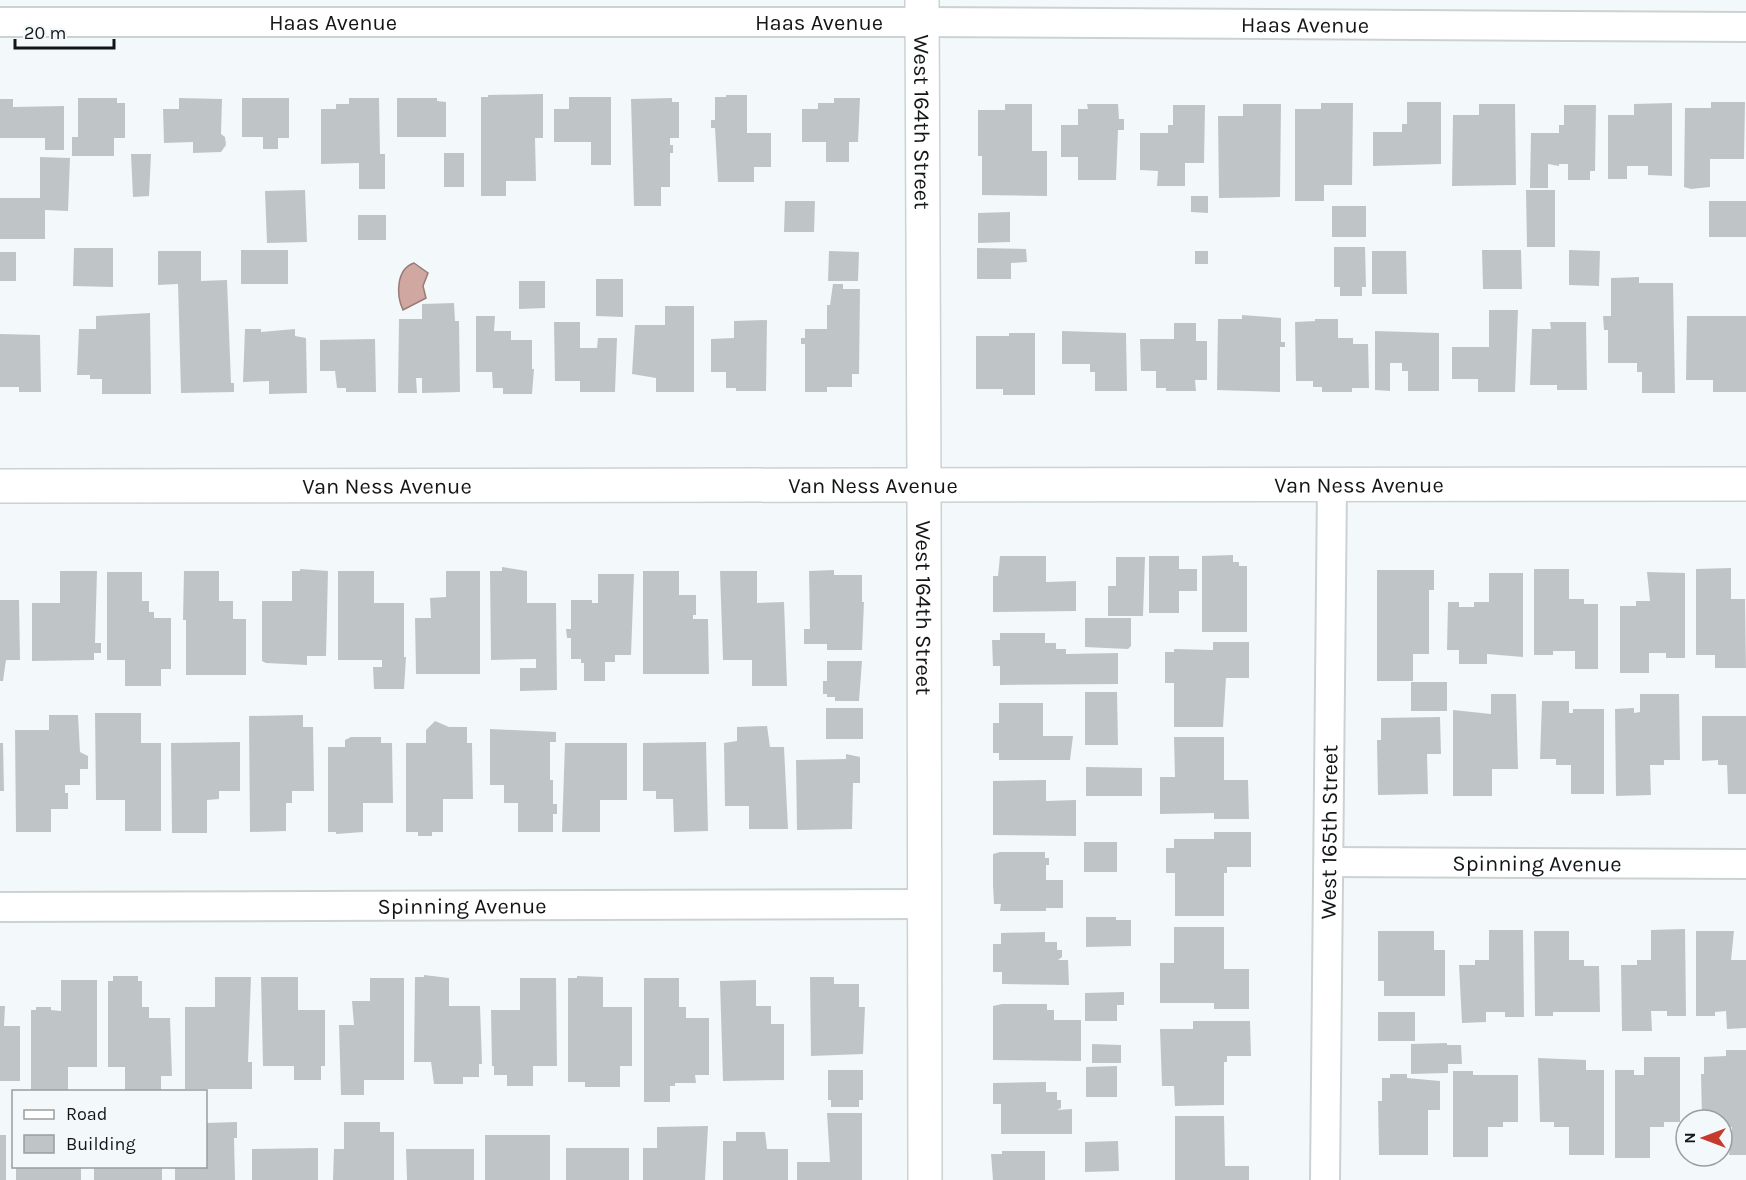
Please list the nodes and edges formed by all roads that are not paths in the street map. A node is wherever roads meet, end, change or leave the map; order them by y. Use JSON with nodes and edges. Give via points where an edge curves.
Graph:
{"nodes":[{"id":1,"x":922,"y":11,"type":"edge"},
{"id":2,"x":0,"y":22,"type":"edge"},
{"id":3,"x":1746,"y":27,"type":"edge"},
{"id":4,"x":1746,"y":484,"type":"edge"},
{"id":5,"x":924,"y":485,"type":"junction"},
{"id":6,"x":1332,"y":485,"type":"junction"},
{"id":7,"x":0,"y":486,"type":"edge"},
{"id":8,"x":1329,"y":862,"type":"junction"},
{"id":9,"x":1746,"y":864,"type":"edge"},
{"id":10,"x":924,"y":904,"type":"junction"},
{"id":11,"x":0,"y":907,"type":"edge"},
{"id":12,"x":925,"y":1180,"type":"edge"},
{"id":13,"x":1325,"y":1180,"type":"edge"}],
"edges":[{"from":1,"to":2,"type":"street","name":"Haas Avenue"},
{"from":1,"to":3,"type":"street","name":"Haas Avenue"},
{"from":1,"to":5,"type":"main road","name":"West 164th Street"},
{"from":4,"to":6,"type":"main road","name":"Van Ness Avenue"},
{"from":5,"to":6,"type":"main road","name":"Van Ness Avenue"},
{"from":5,"to":7,"type":"main road","name":"Van Ness Avenue"},
{"from":5,"to":10,"type":"main road","name":"West 164th Street"},
{"from":6,"to":8,"type":"street","name":"West 165th Street"},
{"from":8,"to":9,"type":"street","name":"Spinning Avenue"},
{"from":8,"to":13,"type":"street","name":"West 165th Street"},
{"from":10,"to":11,"type":"street","name":"Spinning Avenue"},
{"from":10,"to":12,"type":"main road","name":"West 164th Street"}]}
